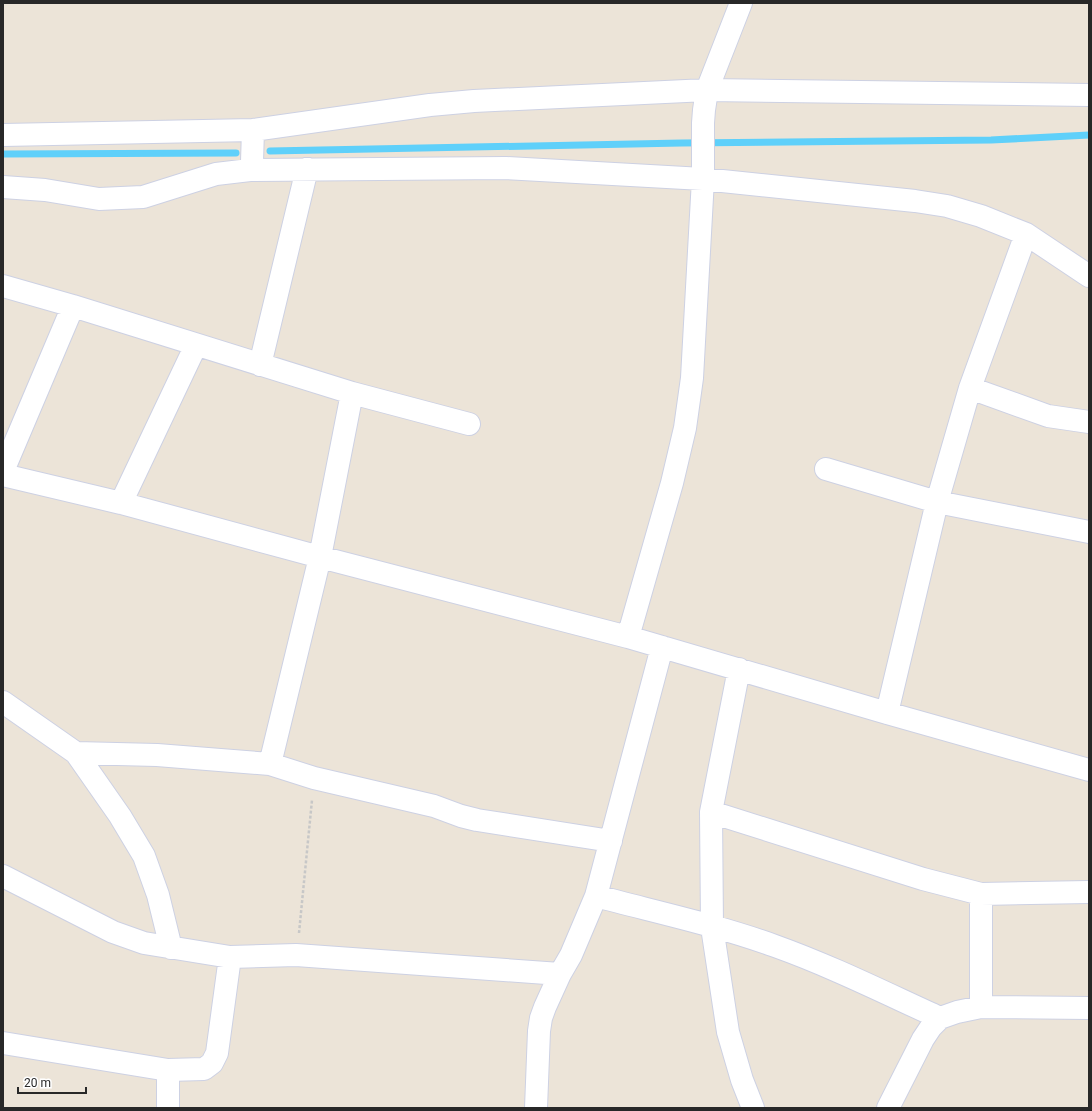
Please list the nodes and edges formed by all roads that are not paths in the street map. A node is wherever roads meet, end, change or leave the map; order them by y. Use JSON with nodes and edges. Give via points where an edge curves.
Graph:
{"nodes":[{"id":1,"x":741,"y":3,"type":"edge"},
{"id":2,"x":707,"y":90,"type":"junction"},
{"id":3,"x":1089,"y":95,"type":"edge"},
{"id":4,"x":3,"y":135,"type":"edge"},
{"id":5,"x":252,"y":151,"type":"junction"},
{"id":6,"x":308,"y":169,"type":"junction"},
{"id":7,"x":703,"y":169,"type":"junction"},
{"id":8,"x":3,"y":187,"type":"edge"},
{"id":9,"x":1026,"y":234,"type":"junction"},
{"id":10,"x":1089,"y":276,"type":"edge"},
{"id":11,"x":3,"y":286,"type":"edge"},
{"id":12,"x":73,"y":306,"type":"junction"},
{"id":13,"x":196,"y":345,"type":"junction"},
{"id":14,"x":260,"y":365,"type":"junction"},
{"id":15,"x":970,"y":388,"type":"junction"},
{"id":16,"x":352,"y":393,"type":"junction"},
{"id":17,"x":1089,"y":422,"type":"edge"},
{"id":18,"x":469,"y":424,"type":"dead end"},
{"id":19,"x":826,"y":469,"type":"dead end"},
{"id":20,"x":3,"y":471,"type":"edge"},
{"id":21,"x":3,"y":475,"type":"edge"},
{"id":22,"x":937,"y":502,"type":"junction"},
{"id":23,"x":120,"y":503,"type":"junction"},
{"id":24,"x":1089,"y":532,"type":"edge"},
{"id":25,"x":320,"y":557,"type":"junction"},
{"id":26,"x":628,"y":637,"type":"junction"},
{"id":27,"x":662,"y":647,"type":"junction"},
{"id":28,"x":739,"y":669,"type":"junction"},
{"id":29,"x":3,"y":702,"type":"edge"},
{"id":30,"x":888,"y":713,"type":"junction"},
{"id":31,"x":76,"y":754,"type":"junction"},
{"id":32,"x":270,"y":764,"type":"junction"},
{"id":33,"x":1089,"y":770,"type":"edge"},
{"id":34,"x":712,"y":812,"type":"junction"},
{"id":35,"x":611,"y":841,"type":"junction"},
{"id":36,"x":3,"y":876,"type":"edge"},
{"id":37,"x":1089,"y":892,"type":"edge"},
{"id":38,"x":980,"y":894,"type":"junction"},
{"id":39,"x":596,"y":896,"type":"junction"},
{"id":40,"x":712,"y":927,"type":"junction"},
{"id":41,"x":171,"y":948,"type":"junction"},
{"id":42,"x":230,"y":957,"type":"junction"},
{"id":43,"x":560,"y":974,"type":"junction"},
{"id":44,"x":981,"y":1007,"type":"junction"},
{"id":45,"x":1089,"y":1008,"type":"edge"},
{"id":46,"x":940,"y":1018,"type":"junction"},
{"id":47,"x":3,"y":1043,"type":"edge"},
{"id":48,"x":168,"y":1070,"type":"junction"},
{"id":49,"x":168,"y":1108,"type":"edge"},
{"id":50,"x":536,"y":1108,"type":"edge"},
{"id":51,"x":753,"y":1108,"type":"edge"},
{"id":52,"x":888,"y":1108,"type":"edge"}],
"edges":[{"from":1,"to":2,"type":"street"},
{"from":2,"to":3,"type":"street"},
{"from":2,"to":5,"type":"street","via":[[430,105]]},
{"from":2,"to":7,"type":"street","via":[[703,123]]},
{"from":4,"to":5,"type":"street"},
{"from":5,"to":6,"type":"street"},
{"from":5,"to":8,"type":"street","via":[[216,174],[143,196],[99,199],[45,190]]},
{"from":6,"to":7,"type":"street"},
{"from":6,"to":14,"type":"street"},
{"from":7,"to":9,"type":"street","via":[[947,206]]},
{"from":7,"to":26,"type":"street","via":[[692,378],[685,428]]},
{"from":9,"to":10,"type":"street"},
{"from":9,"to":15,"type":"street"},
{"from":11,"to":12,"type":"street"},
{"from":12,"to":13,"type":"street"},
{"from":12,"to":20,"type":"street"},
{"from":13,"to":14,"type":"street"},
{"from":13,"to":23,"type":"street"},
{"from":14,"to":16,"type":"street"},
{"from":15,"to":17,"type":"street","via":[[1048,416]]},
{"from":15,"to":22,"type":"street"},
{"from":16,"to":18,"type":"street"},
{"from":16,"to":25,"type":"street"},
{"from":19,"to":22,"type":"street"},
{"from":21,"to":23,"type":"street"},
{"from":22,"to":24,"type":"street"},
{"from":22,"to":30,"type":"street"},
{"from":23,"to":25,"type":"street"},
{"from":25,"to":26,"type":"street"},
{"from":25,"to":32,"type":"street"},
{"from":26,"to":27,"type":"street"},
{"from":27,"to":28,"type":"street"},
{"from":27,"to":35,"type":"street"},
{"from":28,"to":30,"type":"street"},
{"from":28,"to":34,"type":"street"},
{"from":29,"to":31,"type":"street"},
{"from":30,"to":33,"type":"street"},
{"from":31,"to":32,"type":"street","via":[[157,755]]},
{"from":31,"to":41,"type":"street","via":[[120,816],[144,856],[158,894]]},
{"from":32,"to":35,"type":"street","via":[[314,778],[434,806],[477,820]]},
{"from":34,"to":38,"type":"street","via":[[922,879]]},
{"from":34,"to":40,"type":"street"},
{"from":35,"to":39,"type":"street"},
{"from":36,"to":41,"type":"street","via":[[113,932],[144,943]]},
{"from":37,"to":38,"type":"street"},
{"from":38,"to":44,"type":"street"},
{"from":39,"to":40,"type":"street"},
{"from":39,"to":43,"type":"street","via":[[571,955]]},
{"from":40,"to":46,"type":"street","via":[[782,949]]},
{"from":40,"to":51,"type":"street","via":[[728,1032]]},
{"from":41,"to":42,"type":"street"},
{"from":42,"to":43,"type":"street","via":[[296,955]]},
{"from":42,"to":48,"type":"street","via":[[217,1053],[212,1063],[204,1069]]},
{"from":43,"to":50,"type":"street","via":[[541,1018]]},
{"from":44,"to":45,"type":"street"},
{"from":44,"to":46,"type":"street"},
{"from":46,"to":52,"type":"street","via":[[923,1039]]},
{"from":47,"to":48,"type":"street"},
{"from":48,"to":49,"type":"street"}]}
